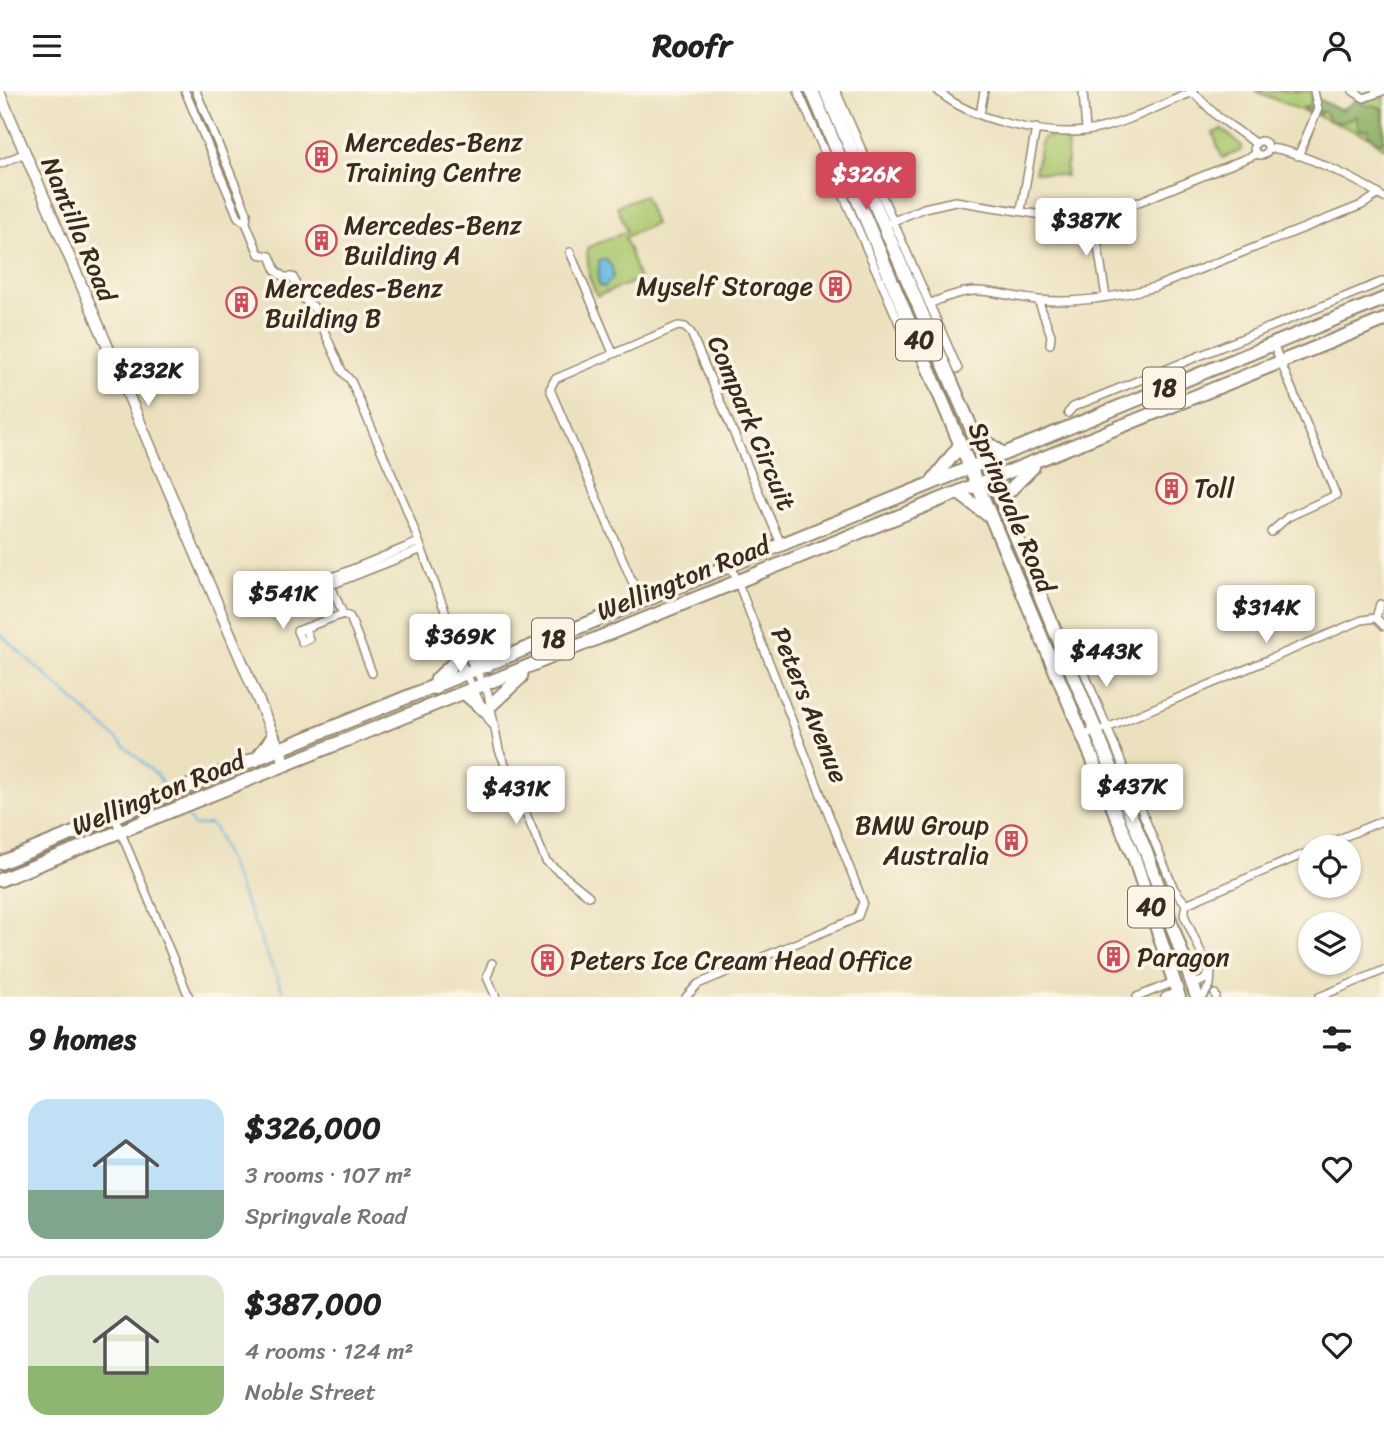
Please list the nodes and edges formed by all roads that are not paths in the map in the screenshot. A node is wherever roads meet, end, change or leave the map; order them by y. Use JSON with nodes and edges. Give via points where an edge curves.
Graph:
{"nodes":[{"id":1,"x":185,"y":91,"type":"edge"},
{"id":2,"x":196,"y":91,"type":"edge"},
{"id":3,"x":798,"y":91,"type":"edge"},
{"id":4,"x":812,"y":91,"type":"edge"},
{"id":5,"x":826,"y":91,"type":"edge"},
{"id":6,"x":836,"y":91,"type":"edge"},
{"id":7,"x":938,"y":91,"type":"edge"},
{"id":8,"x":984,"y":91,"type":"edge"},
{"id":9,"x":1083,"y":91,"type":"edge"},
{"id":10,"x":1192,"y":91,"type":"edge"},
{"id":11,"x":1314,"y":91,"type":"edge"},
{"id":12,"x":1353,"y":91,"type":"edge"},
{"id":13,"x":1383,"y":91,"type":"edge"},
{"id":14,"x":0,"y":94,"type":"edge"},
{"id":15,"x":980,"y":115,"type":"junction"},
{"id":16,"x":207,"y":118,"type":"junction"},
{"id":17,"x":198,"y":122,"type":"junction"},
{"id":18,"x":1036,"y":128,"type":"junction"},
{"id":19,"x":1086,"y":131,"type":"junction"},
{"id":20,"x":1255,"y":143,"type":"junction"},
{"id":21,"x":1268,"y":148,"type":"junction"},
{"id":22,"x":25,"y":153,"type":"junction"},
{"id":23,"x":1257,"y":154,"type":"junction"},
{"id":24,"x":1298,"y":156,"type":"junction"},
{"id":25,"x":224,"y":159,"type":"junction"},
{"id":26,"x":215,"y":163,"type":"junction"},
{"id":27,"x":0,"y":164,"type":"edge"},
{"id":28,"x":1381,"y":196,"type":"edge"},
{"id":29,"x":1021,"y":210,"type":"junction"},
{"id":30,"x":1093,"y":215,"type":"junction"},
{"id":31,"x":246,"y":223,"type":"junction"},
{"id":32,"x":882,"y":225,"type":"junction"},
{"id":33,"x":570,"y":252,"type":"dead end"},
{"id":34,"x":1384,"y":281,"type":"edge"},
{"id":35,"x":1359,"y":291,"type":"junction"},
{"id":36,"x":1106,"y":297,"type":"junction"},
{"id":37,"x":1384,"y":299,"type":"edge"},
{"id":38,"x":1038,"y":300,"type":"junction"},
{"id":39,"x":929,"y":304,"type":"junction"},
{"id":40,"x":1366,"y":307,"type":"junction"},
{"id":41,"x":1384,"y":320,"type":"edge"},
{"id":42,"x":1050,"y":344,"type":"dead end"},
{"id":43,"x":1273,"y":344,"type":"junction"},
{"id":44,"x":928,"y":346,"type":"junction"},
{"id":45,"x":613,"y":353,"type":"junction"},
{"id":46,"x":1280,"y":362,"type":"junction"},
{"id":47,"x":952,"y":366,"type":"junction"},
{"id":48,"x":1068,"y":413,"type":"dead end"},
{"id":49,"x":973,"y":432,"type":"junction"},
{"id":50,"x":961,"y":444,"type":"junction"},
{"id":51,"x":1002,"y":453,"type":"junction"},
{"id":52,"x":985,"y":460,"type":"junction"},
{"id":53,"x":1041,"y":460,"type":"junction"},
{"id":54,"x":970,"y":466,"type":"junction"},
{"id":55,"x":993,"y":480,"type":"junction"},
{"id":56,"x":932,"y":482,"type":"junction"},
{"id":57,"x":979,"y":486,"type":"junction"},
{"id":58,"x":960,"y":494,"type":"junction"},
{"id":59,"x":1001,"y":499,"type":"junction"},
{"id":60,"x":992,"y":519,"type":"junction"},
{"id":61,"x":1271,"y":532,"type":"dead end"},
{"id":62,"x":781,"y":544,"type":"junction"},
{"id":63,"x":421,"y":546,"type":"junction"},
{"id":64,"x":731,"y":565,"type":"junction"},
{"id":65,"x":737,"y":580,"type":"junction"},
{"id":66,"x":641,"y":602,"type":"junction"},
{"id":67,"x":1380,"y":604,"type":"dead end"},
{"id":68,"x":343,"y":614,"type":"junction"},
{"id":69,"x":1376,"y":618,"type":"junction"},
{"id":70,"x":1384,"y":626,"type":"edge"},
{"id":71,"x":305,"y":628,"type":"dead end"},
{"id":72,"x":459,"y":649,"type":"junction"},
{"id":73,"x":1084,"y":649,"type":"dead end"},
{"id":74,"x":487,"y":666,"type":"junction"},
{"id":75,"x":522,"y":669,"type":"junction"},
{"id":76,"x":372,"y":673,"type":"dead end"},
{"id":77,"x":470,"y":673,"type":"junction"},
{"id":78,"x":435,"y":688,"type":"junction"},
{"id":79,"x":474,"y":689,"type":"junction"},
{"id":80,"x":487,"y":706,"type":"junction"},
{"id":81,"x":1095,"y":731,"type":"junction"},
{"id":82,"x":272,"y":735,"type":"junction"},
{"id":83,"x":285,"y":748,"type":"junction"},
{"id":84,"x":256,"y":760,"type":"junction"},
{"id":85,"x":286,"y":765,"type":"junction"},
{"id":86,"x":115,"y":818,"type":"junction"},
{"id":87,"x":1384,"y":820,"type":"edge"},
{"id":88,"x":121,"y":833,"type":"junction"},
{"id":89,"x":1348,"y":835,"type":"edge"},
{"id":90,"x":843,"y":843,"type":"junction"},
{"id":91,"x":834,"y":847,"type":"dead end"},
{"id":92,"x":1298,"y":857,"type":"edge"},
{"id":93,"x":0,"y":863,"type":"edge"},
{"id":94,"x":0,"y":880,"type":"edge"},
{"id":95,"x":589,"y":896,"type":"dead end"},
{"id":96,"x":1186,"y":904,"type":"junction"},
{"id":97,"x":1204,"y":958,"type":"junction"},
{"id":98,"x":492,"y":963,"type":"dead end"},
{"id":99,"x":1384,"y":970,"type":"edge"},
{"id":100,"x":1210,"y":972,"type":"junction"},
{"id":101,"x":1193,"y":986,"type":"edge"},
{"id":102,"x":1174,"y":992,"type":"edge"},
{"id":103,"x":189,"y":997,"type":"edge"},
{"id":104,"x":496,"y":997,"type":"edge"},
{"id":105,"x":686,"y":997,"type":"edge"},
{"id":106,"x":1137,"y":997,"type":"edge"},
{"id":107,"x":1203,"y":997,"type":"edge"},
{"id":108,"x":1319,"y":997,"type":"edge"}],
"edges":[{"from":1,"to":17,"type":"street"},
{"from":2,"to":16,"type":"street"},
{"from":3,"to":44,"type":"street","via":[[906,339],[915,348]]},
{"from":4,"to":32,"type":"highway","name":"Springvale Road","number":"40"},
{"from":5,"to":32,"type":"highway","name":"Springvale Road","number":"40"},
{"from":6,"to":32,"type":"street"},
{"from":7,"to":15,"type":"street"},
{"from":8,"to":15,"type":"street"},
{"from":9,"to":19,"type":"street"},
{"from":10,"to":19,"type":"street"},
{"from":10,"to":20,"type":"street"},
{"from":11,"to":24,"type":"street","via":[[1318,109]]},
{"from":12,"to":13,"type":"street","via":[[1364,98]]},
{"from":14,"to":22,"type":"street","name":"Nantilla Road"},
{"from":15,"to":18,"type":"street"},
{"from":16,"to":17,"type":"street"},
{"from":16,"to":25,"type":"street"},
{"from":17,"to":26,"type":"street"},
{"from":18,"to":19,"type":"street"},
{"from":18,"to":29,"type":"street"},
{"from":20,"to":21,"type":"street","via":[[1264,141]]},
{"from":20,"to":23,"type":"street"},
{"from":21,"to":23,"type":"street"},
{"from":21,"to":24,"type":"street"},
{"from":22,"to":27,"type":"street"},
{"from":22,"to":82,"type":"street","name":"Nantilla Road"},
{"from":23,"to":30,"type":"street","via":[[1141,204]]},
{"from":24,"to":28,"type":"street"},
{"from":25,"to":26,"type":"street"},
{"from":25,"to":31,"type":"street","via":[[247,213]]},
{"from":26,"to":31,"type":"street","via":[[237,217]]},
{"from":28,"to":36,"type":"street","via":[[1155,288]]},
{"from":29,"to":30,"type":"street","via":[[1042,215]]},
{"from":29,"to":32,"type":"street","via":[[955,201]]},
{"from":30,"to":36,"type":"street"},
{"from":31,"to":63,"type":"street","via":[[260,254],[270,256],[284,277],[293,277],[303,299],[313,306],[342,371],[351,381]]},
{"from":32,"to":39,"type":"street"},
{"from":32,"to":44,"type":"highway","name":"Springvale Road","number":"40"},
{"from":33,"to":45,"type":"street"},
{"from":34,"to":35,"type":"street"},
{"from":35,"to":40,"type":"street"},
{"from":35,"to":48,"type":"street","via":[[1101,395]]},
{"from":36,"to":38,"type":"street"},
{"from":37,"to":40,"type":"highway","name":"Wellington Road","number":"18"},
{"from":38,"to":39,"type":"street","via":[[978,289]]},
{"from":38,"to":42,"type":"street"},
{"from":39,"to":47,"type":"street"},
{"from":40,"to":43,"type":"highway","name":"Wellington Road","number":"18"},
{"from":41,"to":46,"type":"highway","name":"Wellington Road","number":"18"},
{"from":43,"to":46,"type":"street"},
{"from":43,"to":51,"type":"highway","name":"Wellington Road","number":"18"},
{"from":44,"to":47,"type":"highway","name":"Springvale Road","number":"40"},
{"from":44,"to":50,"type":"highway","name":"Springvale Road","number":"40"},
{"from":45,"to":62,"type":"street","name":"Compark Circuit","via":[[678,326],[691,333]]},
{"from":45,"to":66,"type":"street","name":"Compark Circuit","via":[[555,379],[550,389]]},
{"from":46,"to":53,"type":"highway","name":"Wellington Road","number":"18"},
{"from":46,"to":61,"type":"street","via":[[1336,495],[1288,517]]},
{"from":47,"to":49,"type":"highway","name":"Springvale Road","number":"40"},
{"from":49,"to":51,"type":"highway"},
{"from":49,"to":52,"type":"highway","name":"Springvale Road","number":"40"},
{"from":50,"to":54,"type":"highway","name":"Springvale Road","number":"40"},
{"from":50,"to":56,"type":"highway"},
{"from":51,"to":52,"type":"highway","name":"Wellington Road","number":"18"},
{"from":52,"to":54,"type":"highway","name":"Wellington Road","number":"18"},
{"from":52,"to":55,"type":"highway","name":"Springvale Road","number":"40"},
{"from":53,"to":55,"type":"highway","name":"Wellington Road","number":"18"},
{"from":53,"to":59,"type":"highway"},
{"from":54,"to":56,"type":"highway","name":"Wellington Road","number":"18"},
{"from":54,"to":57,"type":"highway","name":"Springvale Road","number":"40"},
{"from":55,"to":57,"type":"highway","name":"Wellington Road","number":"18"},
{"from":55,"to":59,"type":"highway","name":"Springvale Road","number":"40"},
{"from":56,"to":62,"type":"highway","name":"Wellington Road","number":"18"},
{"from":57,"to":58,"type":"highway","name":"Wellington Road","number":"18"},
{"from":57,"to":60,"type":"highway","name":"Springvale Road","number":"40"},
{"from":58,"to":60,"type":"highway"},
{"from":58,"to":65,"type":"highway","name":"Wellington Road","number":"18"},
{"from":59,"to":81,"type":"highway","name":"Springvale Road","number":"40"},
{"from":60,"to":81,"type":"highway","name":"Springvale Road","number":"40"},
{"from":62,"to":64,"type":"highway","name":"Wellington Road","number":"18"},
{"from":63,"to":68,"type":"street","via":[[331,585]]},
{"from":63,"to":72,"type":"street"},
{"from":64,"to":65,"type":"street","name":"Peters Avenue"},
{"from":64,"to":66,"type":"highway","name":"Wellington Road","number":"18"},
{"from":65,"to":75,"type":"highway","name":"Wellington Road","number":"18"},
{"from":65,"to":90,"type":"street","name":"Peters Avenue"},
{"from":66,"to":74,"type":"highway","name":"Wellington Road","number":"18"},
{"from":67,"to":69,"type":"street"},
{"from":68,"to":71,"type":"street"},
{"from":68,"to":76,"type":"street","via":[[350,617]]},
{"from":69,"to":70,"type":"street"},
{"from":69,"to":81,"type":"street"},
{"from":72,"to":74,"type":"highway"},
{"from":72,"to":77,"type":"street"},
{"from":72,"to":77,"type":"street"},
{"from":72,"to":78,"type":"highway"},
{"from":73,"to":81,"type":"street","name":"Springvale Road","via":[[1080,662]]},
{"from":74,"to":77,"type":"highway","name":"Wellington Road","number":"18"},
{"from":75,"to":79,"type":"highway","name":"Wellington Road","number":"18"},
{"from":75,"to":80,"type":"highway","via":[[522,677]]},
{"from":77,"to":78,"type":"highway","name":"Wellington Road","number":"18"},
{"from":77,"to":79,"type":"street"},
{"from":78,"to":83,"type":"highway","name":"Wellington Road","number":"18"},
{"from":79,"to":80,"type":"highway"},
{"from":79,"to":80,"type":"street"},
{"from":79,"to":85,"type":"highway","name":"Wellington Road","number":"18"},
{"from":80,"to":95,"type":"street","via":[[495,716],[492,724],[508,774],[546,861]]},
{"from":81,"to":96,"type":"street","name":"Springvale Road","via":[[1174,889]]},
{"from":81,"to":101,"type":"highway","name":"Springvale Road","number":"40","via":[[1157,880]]},
{"from":81,"to":102,"type":"highway","name":"Springvale Road","number":"40"},
{"from":82,"to":83,"type":"highway","via":[[279,734]]},
{"from":82,"to":84,"type":"highway"},
{"from":83,"to":84,"type":"highway","name":"Wellington Road","number":"18"},
{"from":83,"to":85,"type":"street"},
{"from":84,"to":86,"type":"highway","name":"Wellington Road","number":"18"},
{"from":85,"to":88,"type":"highway","name":"Wellington Road","number":"18"},
{"from":86,"to":88,"type":"street"},
{"from":86,"to":93,"type":"highway","name":"Wellington Road","number":"18"},
{"from":87,"to":89,"type":"street"},
{"from":88,"to":94,"type":"highway","name":"Wellington Road","number":"18"},
{"from":88,"to":103,"type":"street"},
{"from":90,"to":91,"type":"street"},
{"from":90,"to":105,"type":"street","name":"Peters Avenue","via":[[863,895],[858,916],[698,983]]},
{"from":92,"to":96,"type":"street"},
{"from":96,"to":97,"type":"street","name":"Springvale Road","via":[[1184,915]]},
{"from":97,"to":100,"type":"street","name":"Springvale Road"},
{"from":97,"to":101,"type":"street"},
{"from":98,"to":104,"type":"street","via":[[488,977]]},
{"from":99,"to":108,"type":"street"},
{"from":100,"to":101,"type":"street"},
{"from":100,"to":107,"type":"street","via":[[1210,985]]},
{"from":101,"to":102,"type":"highway"},
{"from":102,"to":106,"type":"street"}]}
